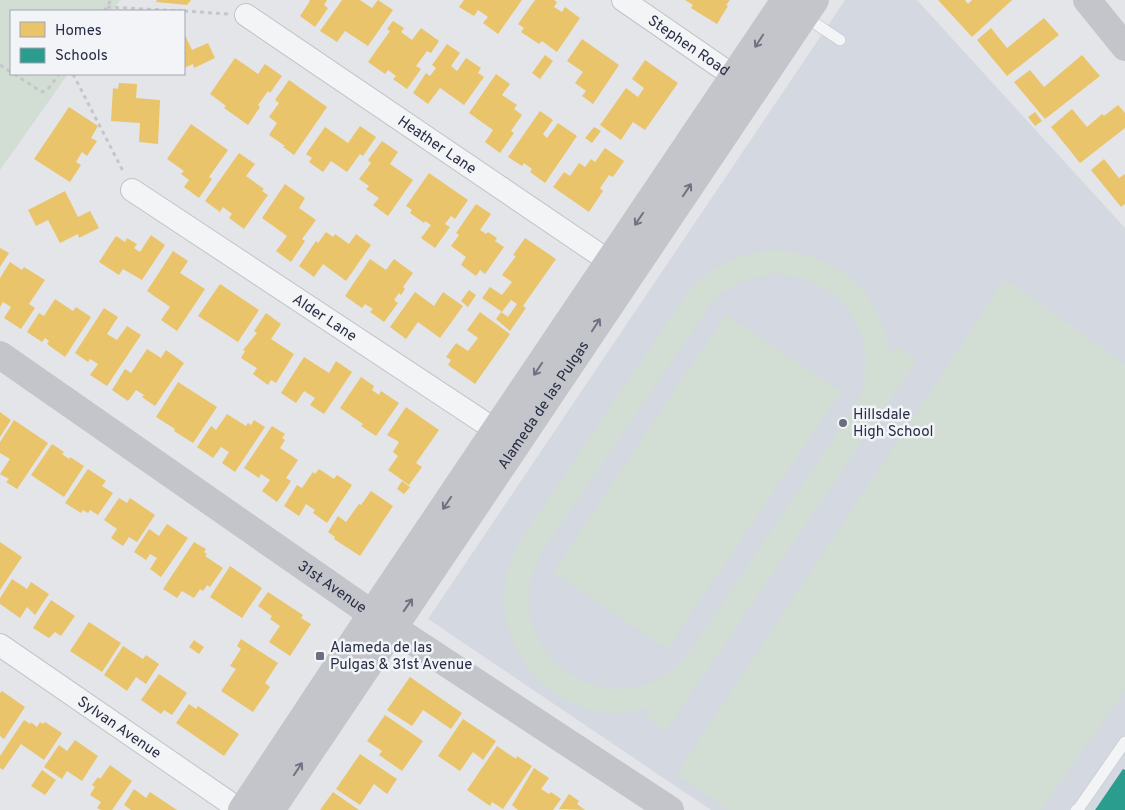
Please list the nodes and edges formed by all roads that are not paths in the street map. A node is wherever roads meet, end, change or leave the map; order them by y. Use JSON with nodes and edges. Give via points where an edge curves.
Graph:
{"nodes":[{"id":1,"x":623,"y":0,"type":"edge"},
{"id":2,"x":1087,"y":0,"type":"edge"},
{"id":3,"x":801,"y":5,"type":"edge"},
{"id":4,"x":246,"y":15,"type":"road end"},
{"id":5,"x":840,"y":40,"type":"dead end"},
{"id":6,"x":1125,"y":47,"type":"edge"},
{"id":7,"x":745,"y":84,"type":"junction"},
{"id":8,"x":132,"y":190,"type":"road end"},
{"id":9,"x":620,"y":269,"type":"junction"},
{"id":10,"x":0,"y":354,"type":"edge"},
{"id":11,"x":507,"y":438,"type":"junction"},
{"id":12,"x":383,"y":620,"type":"junction"},
{"id":13,"x":0,"y":644,"type":"edge"},
{"id":14,"x":1125,"y":742,"type":"edge"},
{"id":15,"x":241,"y":810,"type":"edge"},
{"id":16,"x":272,"y":810,"type":"edge"},
{"id":17,"x":670,"y":810,"type":"edge"},
{"id":18,"x":1076,"y":810,"type":"edge"}],
"edges":[{"from":1,"to":7,"type":"street","name":"Stephen Road"},
{"from":2,"to":6,"type":"main road"},
{"from":3,"to":5,"type":"lane"},
{"from":3,"to":7,"type":"main road","name":"Alameda de las Pulgas"},
{"from":4,"to":9,"type":"street","name":"Heather Lane"},
{"from":7,"to":9,"type":"main road","name":"Alameda de las Pulgas"},
{"from":8,"to":11,"type":"street","name":"Alder Lane"},
{"from":9,"to":11,"type":"main road","name":"Alameda de las Pulgas"},
{"from":10,"to":12,"type":"main road","name":"31st Avenue"},
{"from":11,"to":12,"type":"main road","name":"Alameda de las Pulgas"},
{"from":12,"to":15,"type":"main road","name":"Alameda de las Pulgas"},
{"from":16,"to":12,"type":"main road","name":"Alameda de las Pulgas","one_way":true},
{"from":12,"to":17,"type":"main road","name":"31st Avenue"},
{"from":13,"to":15,"type":"street","name":"Sylvan Avenue"},
{"from":14,"to":18,"type":"lane"}]}
